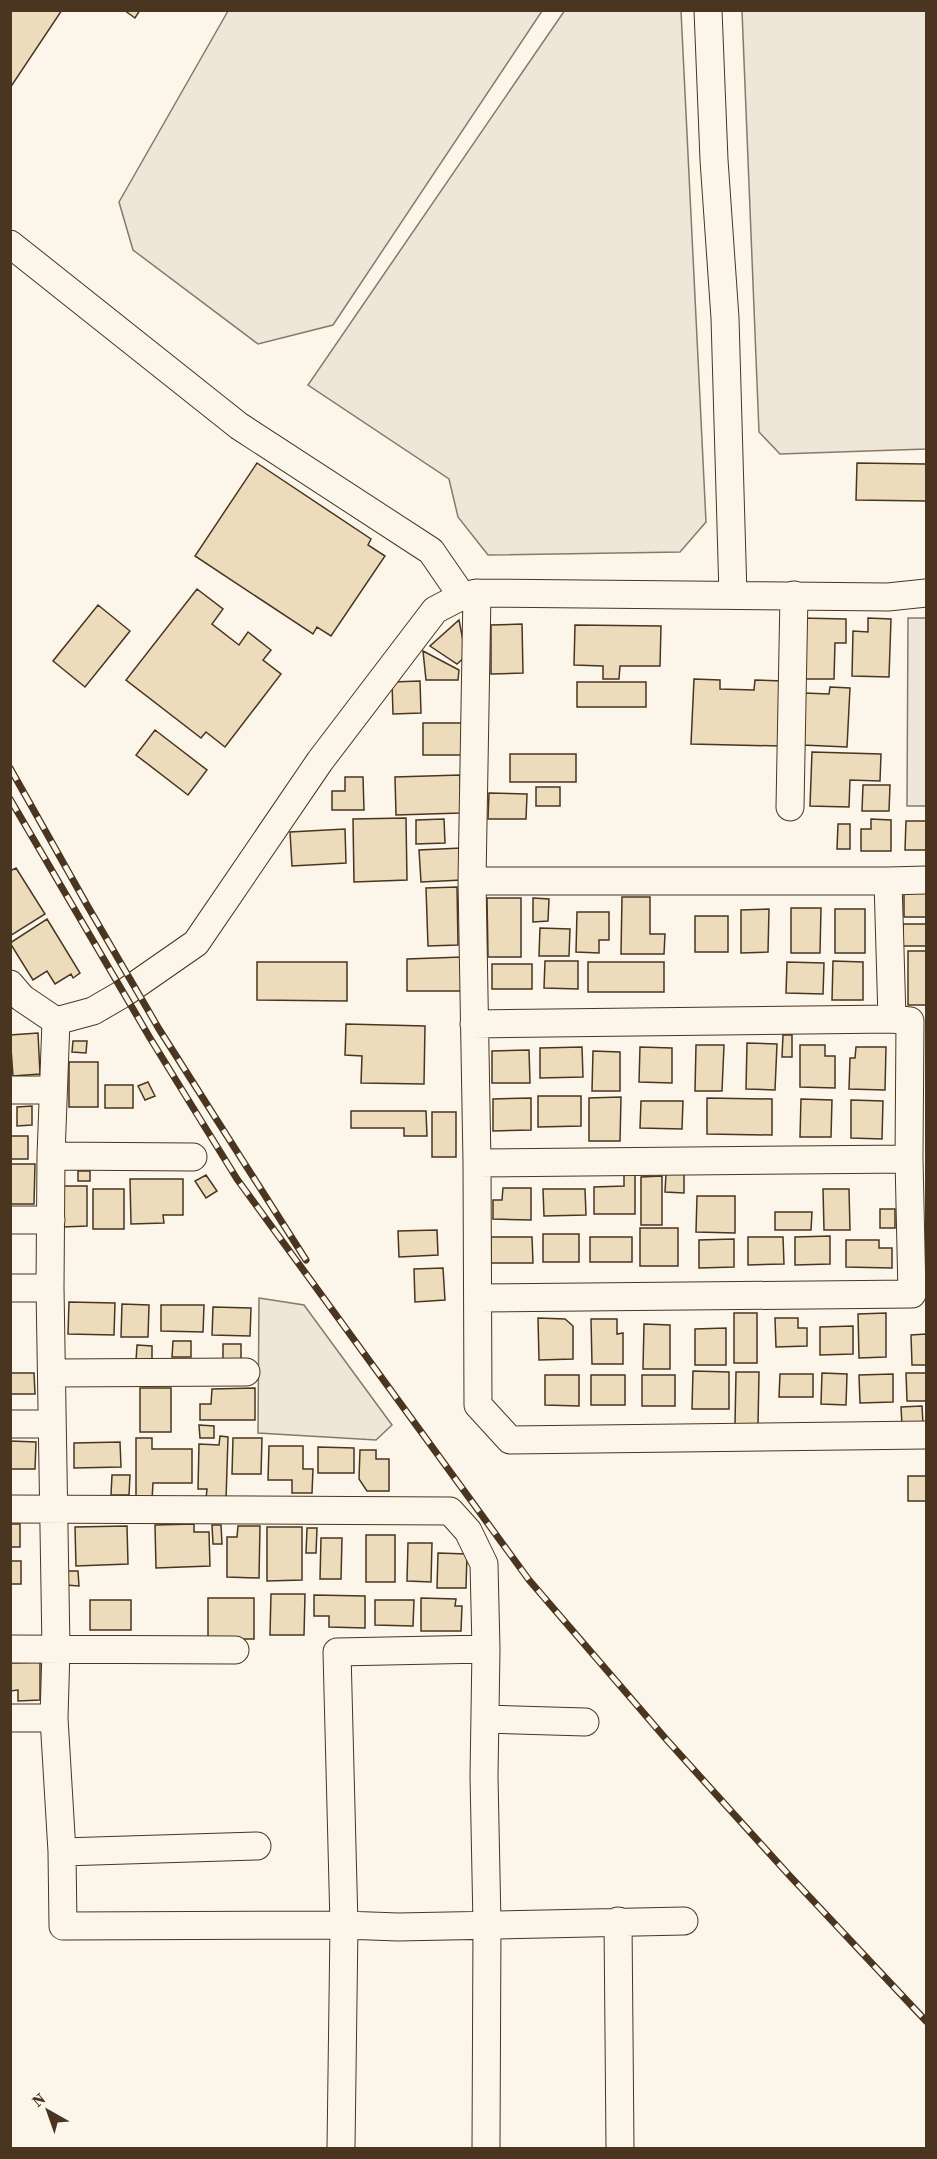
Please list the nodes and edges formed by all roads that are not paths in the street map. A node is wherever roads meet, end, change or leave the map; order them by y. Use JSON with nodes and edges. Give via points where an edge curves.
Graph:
{"nodes":[{"id":1,"x":708,"y":10,"type":"edge"},
{"id":2,"x":10,"y":244,"type":"edge"},
{"id":3,"x":927,"y":593,"type":"edge"},
{"id":4,"x":470,"y":595,"type":"junction"},
{"id":5,"x":734,"y":595,"type":"junction"},
{"id":6,"x":794,"y":595,"type":"junction"},
{"id":7,"x":790,"y":807,"type":"dead end"},
{"id":8,"x":927,"y":880,"type":"edge"},
{"id":9,"x":472,"y":881,"type":"junction"},
{"id":10,"x":888,"y":881,"type":"junction"},
{"id":11,"x":10,"y":984,"type":"edge"},
{"id":12,"x":909,"y":1020,"type":"edge"},
{"id":13,"x":56,"y":1021,"type":"junction"},
{"id":14,"x":474,"y":1024,"type":"junction"},
{"id":15,"x":53,"y":1089,"type":"junction"},
{"id":16,"x":10,"y":1090,"type":"edge"},
{"id":17,"x":51,"y":1156,"type":"junction"},
{"id":18,"x":193,"y":1157,"type":"dead end"},
{"id":19,"x":909,"y":1159,"type":"junction"},
{"id":20,"x":477,"y":1163,"type":"junction"},
{"id":21,"x":918,"y":1194,"type":"edge"},
{"id":22,"x":10,"y":1220,"type":"edge"},
{"id":23,"x":51,"y":1220,"type":"junction"},
{"id":24,"x":10,"y":1288,"type":"edge"},
{"id":25,"x":50,"y":1288,"type":"junction"},
{"id":26,"x":919,"y":1294,"type":"edge"},
{"id":27,"x":478,"y":1298,"type":"junction"},
{"id":28,"x":246,"y":1372,"type":"dead end"},
{"id":29,"x":52,"y":1373,"type":"junction"},
{"id":30,"x":10,"y":1424,"type":"edge"},
{"id":31,"x":52,"y":1424,"type":"junction"},
{"id":32,"x":927,"y":1435,"type":"edge"},
{"id":33,"x":52,"y":1508,"type":"junction"},
{"id":34,"x":10,"y":1509,"type":"edge"},
{"id":35,"x":10,"y":1649,"type":"edge"},
{"id":36,"x":56,"y":1649,"type":"junction"},
{"id":37,"x":486,"y":1649,"type":"junction"},
{"id":38,"x":235,"y":1650,"type":"dead end"},
{"id":39,"x":10,"y":1718,"type":"edge"},
{"id":40,"x":54,"y":1718,"type":"junction"},
{"id":41,"x":485,"y":1719,"type":"junction"},
{"id":42,"x":585,"y":1722,"type":"dead end"},
{"id":43,"x":257,"y":1846,"type":"dead end"},
{"id":44,"x":62,"y":1852,"type":"junction"},
{"id":45,"x":618,"y":1921,"type":"junction"},
{"id":46,"x":684,"y":1921,"type":"dead end"},
{"id":47,"x":487,"y":1924,"type":"junction"},
{"id":48,"x":344,"y":1925,"type":"junction"},
{"id":49,"x":341,"y":2148,"type":"edge"},
{"id":50,"x":486,"y":2148,"type":"edge"},
{"id":51,"x":620,"y":2148,"type":"edge"}],
"edges":[{"from":1,"to":5,"type":"street","via":[[725,318]]},
{"from":2,"to":4,"type":"street","via":[[238,426],[431,551]]},
{"from":3,"to":6,"type":"street","via":[[888,597]]},
{"from":4,"to":5,"type":"street"},
{"from":4,"to":9,"type":"street"},
{"from":4,"to":13,"type":"street","via":[[435,610],[320,760],[196,943],[93,1011]]},
{"from":5,"to":6,"type":"street"},
{"from":6,"to":7,"type":"street"},
{"from":8,"to":10,"type":"street"},
{"from":9,"to":10,"type":"street"},
{"from":9,"to":14,"type":"street"},
{"from":10,"to":12,"type":"street"},
{"from":11,"to":13,"type":"street","via":[[22,998]]},
{"from":12,"to":14,"type":"street"},
{"from":12,"to":19,"type":"street"},
{"from":13,"to":15,"type":"street"},
{"from":14,"to":20,"type":"street"},
{"from":15,"to":16,"type":"street"},
{"from":15,"to":17,"type":"street"},
{"from":17,"to":18,"type":"street"},
{"from":17,"to":23,"type":"street"},
{"from":19,"to":20,"type":"street"},
{"from":19,"to":21,"type":"street"},
{"from":20,"to":27,"type":"street"},
{"from":21,"to":26,"type":"street"},
{"from":22,"to":23,"type":"street"},
{"from":23,"to":25,"type":"street"},
{"from":24,"to":25,"type":"street"},
{"from":25,"to":29,"type":"street"},
{"from":26,"to":27,"type":"street"},
{"from":27,"to":32,"type":"street","via":[[478,1405],[510,1440]]},
{"from":28,"to":29,"type":"street"},
{"from":29,"to":31,"type":"street"},
{"from":30,"to":31,"type":"street"},
{"from":31,"to":33,"type":"street"},
{"from":33,"to":34,"type":"street"},
{"from":33,"to":36,"type":"street"},
{"from":33,"to":37,"type":"street","via":[[450,1511],[468,1532],[484,1564]]},
{"from":35,"to":36,"type":"street"},
{"from":36,"to":38,"type":"street"},
{"from":36,"to":40,"type":"street"},
{"from":37,"to":41,"type":"street"},
{"from":37,"to":48,"type":"street","via":[[337,1652]]},
{"from":39,"to":40,"type":"street"},
{"from":40,"to":44,"type":"street"},
{"from":41,"to":42,"type":"street"},
{"from":41,"to":47,"type":"street"},
{"from":43,"to":44,"type":"street"},
{"from":44,"to":48,"type":"street","via":[[63,1926]]},
{"from":45,"to":46,"type":"street"},
{"from":45,"to":47,"type":"street"},
{"from":45,"to":51,"type":"street"},
{"from":47,"to":48,"type":"street"},
{"from":47,"to":50,"type":"street"},
{"from":48,"to":49,"type":"street"}]}
